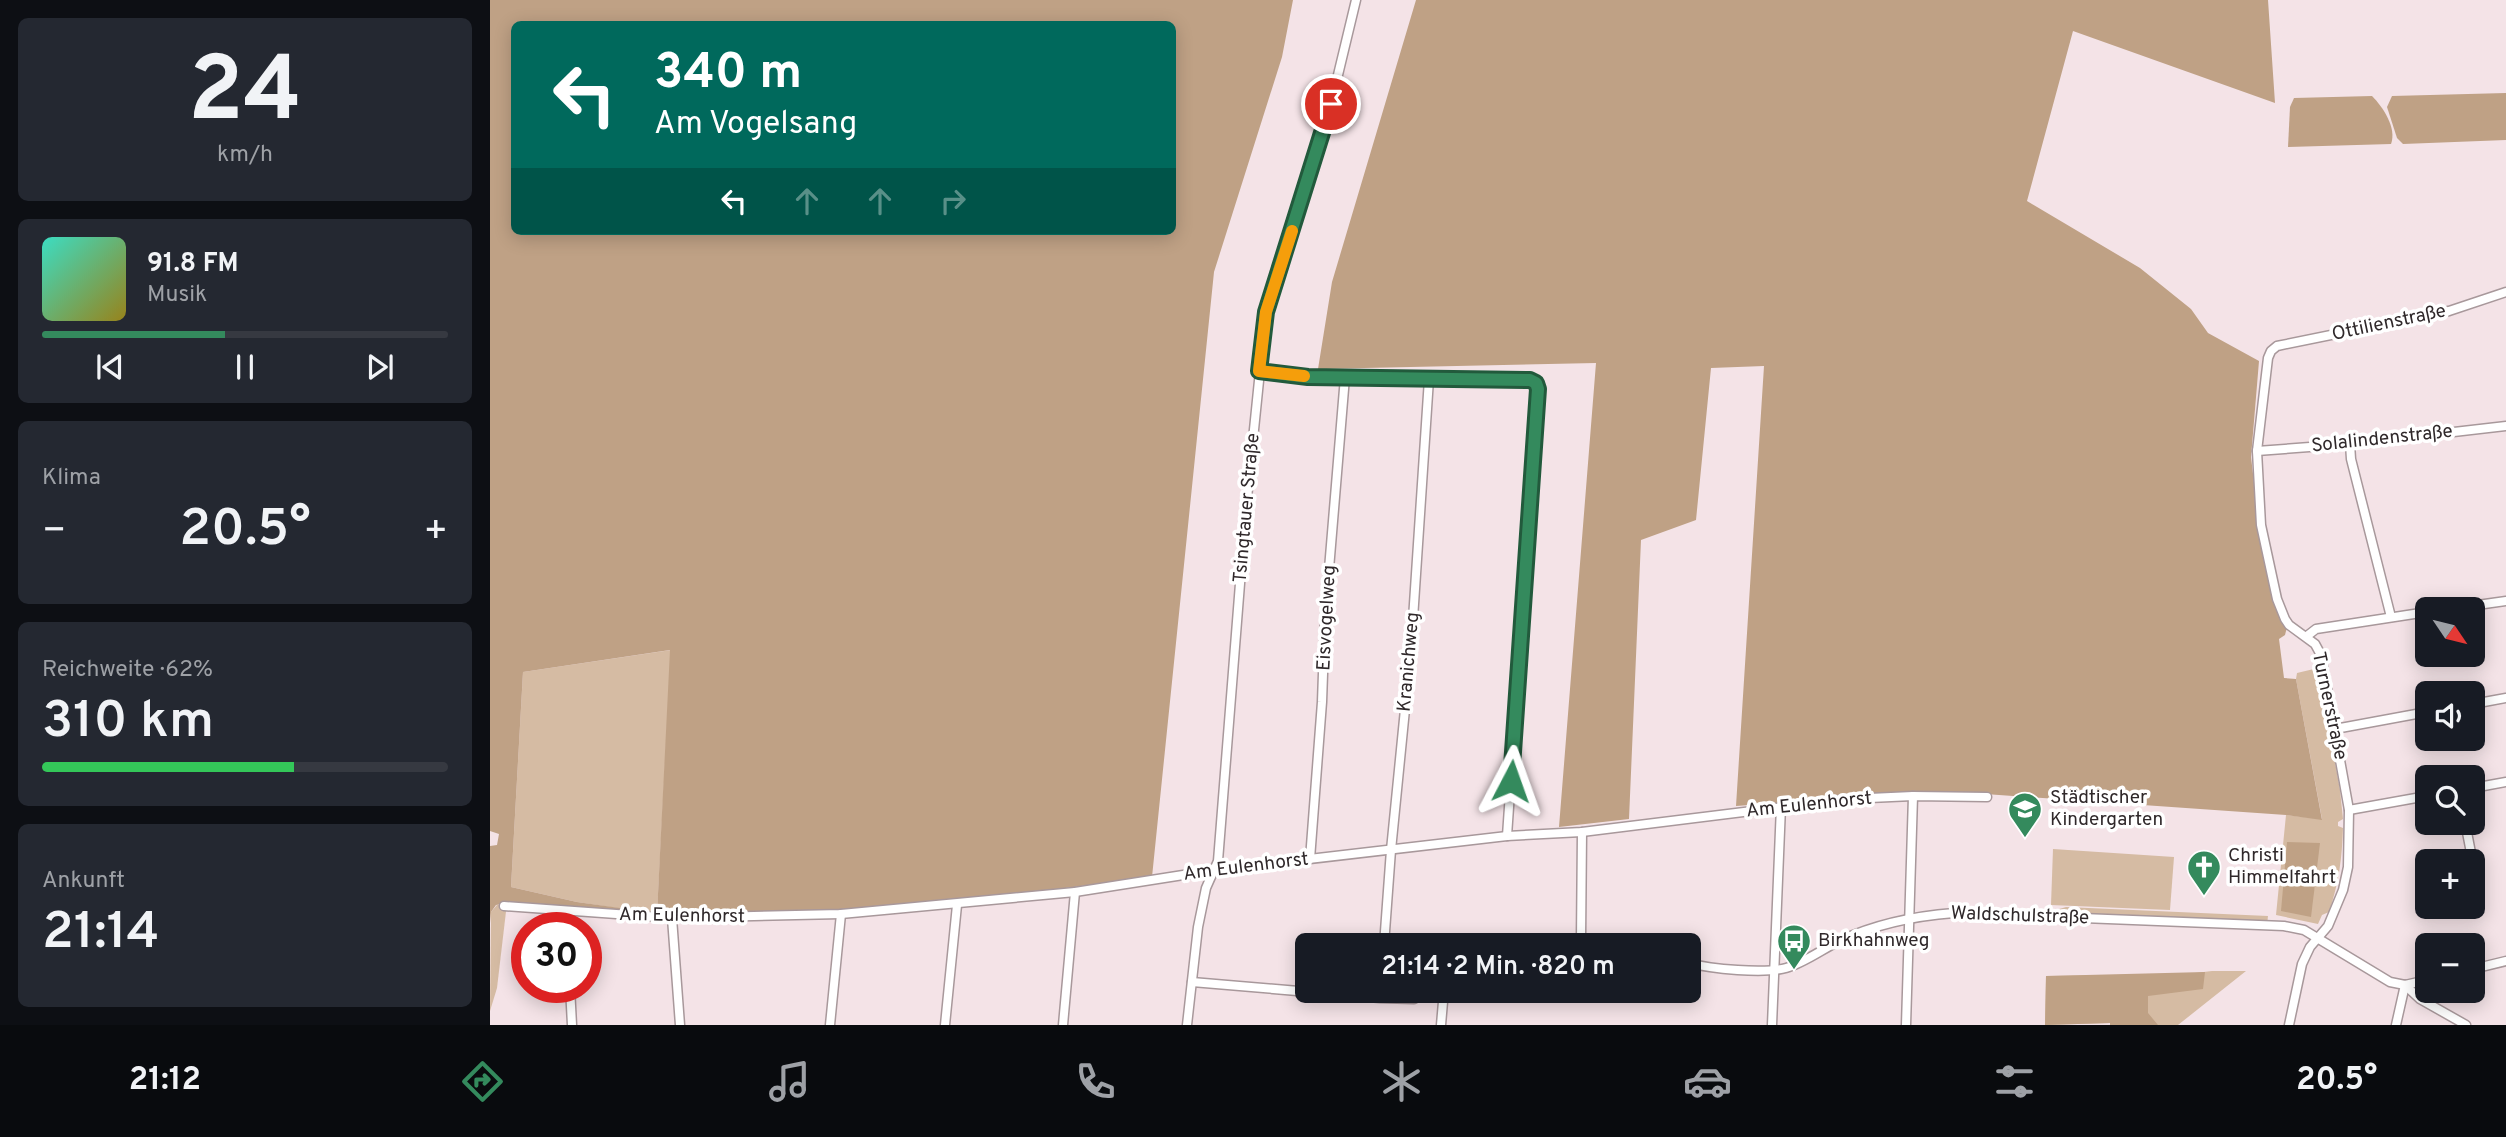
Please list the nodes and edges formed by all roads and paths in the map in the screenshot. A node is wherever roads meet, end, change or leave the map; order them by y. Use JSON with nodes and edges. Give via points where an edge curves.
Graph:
{"nodes":[{"id":1,"x":1356,"y":0,"type":"edge"},
{"id":2,"x":2506,"y":292,"type":"edge"},
{"id":3,"x":2271,"y":351,"type":"joint"},
{"id":4,"x":1259,"y":371,"type":"junction"},
{"id":5,"x":1345,"y":377,"type":"junction"},
{"id":6,"x":1429,"y":379,"type":"junction"},
{"id":7,"x":2506,"y":426,"type":"edge"},
{"id":8,"x":2350,"y":444,"type":"junction"},
{"id":9,"x":2257,"y":452,"type":"junction"},
{"id":10,"x":2506,"y":601,"type":"edge"},
{"id":11,"x":2485,"y":604,"type":"edge"},
{"id":12,"x":2415,"y":614,"type":"edge"},
{"id":13,"x":2391,"y":617,"type":"junction"},
{"id":14,"x":2307,"y":636,"type":"junction"},
{"id":15,"x":2506,"y":698,"type":"edge"},
{"id":16,"x":2485,"y":702,"type":"edge"},
{"id":17,"x":2415,"y":714,"type":"edge"},
{"id":18,"x":2335,"y":729,"type":"junction"},
{"id":19,"x":2506,"y":782,"type":"edge"},
{"id":20,"x":2485,"y":786,"type":"edge"},
{"id":21,"x":1913,"y":796,"type":"junction"},
{"id":22,"x":1987,"y":797,"type":"dead end"},
{"id":23,"x":2415,"y":798,"type":"edge"},
{"id":24,"x":1781,"y":806,"type":"junction"},
{"id":25,"x":2349,"y":810,"type":"junction"},
{"id":26,"x":1582,"y":832,"type":"junction"},
{"id":27,"x":1507,"y":836,"type":"junction"},
{"id":28,"x":1391,"y":850,"type":"junction"},
{"id":29,"x":1310,"y":859,"type":"junction"},
{"id":30,"x":1215,"y":870,"type":"junction"},
{"id":31,"x":1075,"y":891,"type":"junction"},
{"id":32,"x":957,"y":905,"type":"junction"},
{"id":33,"x":504,"y":906,"type":"dead end"},
{"id":34,"x":566,"y":912,"type":"edge"},
{"id":35,"x":602,"y":914,"type":"edge"},
{"id":36,"x":841,"y":914,"type":"junction"},
{"id":37,"x":672,"y":918,"type":"junction"},
{"id":38,"x":1911,"y":918,"type":"junction"},
{"id":39,"x":1385,"y":933,"type":"edge"},
{"id":40,"x":1581,"y":933,"type":"edge"},
{"id":41,"x":2318,"y":939,"type":"junction"},
{"id":42,"x":2506,"y":961,"type":"edge"},
{"id":43,"x":1701,"y":966,"type":"edge"},
{"id":44,"x":2485,"y":966,"type":"edge"},
{"id":45,"x":1776,"y":970,"type":"junction"},
{"id":46,"x":1192,"y":982,"type":"junction"},
{"id":47,"x":2415,"y":983,"type":"edge"},
{"id":48,"x":2405,"y":985,"type":"junction"},
{"id":49,"x":1295,"y":989,"type":"edge"},
{"id":50,"x":571,"y":1003,"type":"edge"},
{"id":51,"x":1443,"y":1003,"type":"edge"},
{"id":52,"x":572,"y":1025,"type":"edge"},
{"id":53,"x":680,"y":1025,"type":"edge"},
{"id":54,"x":830,"y":1025,"type":"edge"},
{"id":55,"x":945,"y":1025,"type":"edge"},
{"id":56,"x":1063,"y":1025,"type":"edge"},
{"id":57,"x":1187,"y":1025,"type":"edge"},
{"id":58,"x":1441,"y":1025,"type":"edge"},
{"id":59,"x":1772,"y":1025,"type":"edge"},
{"id":60,"x":1906,"y":1025,"type":"edge"},
{"id":61,"x":2289,"y":1025,"type":"edge"},
{"id":62,"x":2396,"y":1025,"type":"edge"},
{"id":63,"x":2466,"y":1025,"type":"edge"}],
"edges":[{"from":1,"to":4,"type":"street","name":"Tsingtauer Straße","via":[[1331,104],[1266,312]]},
{"from":2,"to":3,"type":"street","name":"Ottilienstraße","via":[[2449,311],[2277,346]]},
{"from":3,"to":9,"type":"street","name":"Turnerstraße"},
{"from":4,"to":5,"type":"street"},
{"from":4,"to":30,"type":"street","name":"Tsingtauer Straße"},
{"from":5,"to":6,"type":"street"},
{"from":5,"to":29,"type":"street","name":"Eisvogelweg"},
{"from":6,"to":27,"type":"street","via":[[1530,380],[1538,389]]},
{"from":6,"to":28,"type":"street","name":"Kranichweg","via":[[1412,637]]},
{"from":7,"to":8,"type":"street","name":"Solalindenstraße"},
{"from":8,"to":9,"type":"street","name":"Solalindenstraße"},
{"from":8,"to":13,"type":"street"},
{"from":9,"to":14,"type":"street","name":"Turnerstraße","via":[[2261,525],[2277,598],[2289,625]]},
{"from":10,"to":11,"type":"street"},
{"from":12,"to":13,"type":"street"},
{"from":13,"to":14,"type":"street","via":[[2316,629]]},
{"from":14,"to":18,"type":"street","name":"Turnerstraße","via":[[2322,655]]},
{"from":15,"to":16,"type":"street"},
{"from":17,"to":18,"type":"street"},
{"from":18,"to":25,"type":"street","name":"Turnerstraße"},
{"from":19,"to":20,"type":"street"},
{"from":21,"to":22,"type":"street","name":"Am Eulenhorst"},
{"from":21,"to":24,"type":"street","name":"Am Eulenhorst"},
{"from":21,"to":38,"type":"street"},
{"from":23,"to":25,"type":"street"},
{"from":24,"to":26,"type":"street","name":"Am Eulenhorst"},
{"from":24,"to":45,"type":"street"},
{"from":25,"to":41,"type":"street","name":"Turnerstraße","via":[[2343,890]]},
{"from":26,"to":27,"type":"street","name":"Am Eulenhorst"},
{"from":26,"to":40,"type":"street"},
{"from":27,"to":28,"type":"street","name":"Am Eulenhorst"},
{"from":28,"to":29,"type":"street","name":"Am Eulenhorst"},
{"from":28,"to":39,"type":"street","name":"Kranichweg"},
{"from":29,"to":30,"type":"street","name":"Am Eulenhorst"},
{"from":30,"to":31,"type":"street","name":"Am Eulenhorst"},
{"from":30,"to":46,"type":"street","name":"Tsingtauer Straße","via":[[1206,888]]},
{"from":31,"to":32,"type":"street","name":"Am Eulenhorst"},
{"from":31,"to":56,"type":"street"},
{"from":32,"to":36,"type":"street","name":"Am Eulenhorst"},
{"from":32,"to":55,"type":"street"},
{"from":33,"to":34,"type":"street","name":"Am Eulenhorst"},
{"from":35,"to":37,"type":"street","name":"Am Eulenhorst"},
{"from":36,"to":37,"type":"street","name":"Am Eulenhorst"},
{"from":36,"to":54,"type":"street"},
{"from":37,"to":53,"type":"street"},
{"from":38,"to":41,"type":"street","name":"Waldschulstraße","via":[[1983,912],[2284,926]]},
{"from":38,"to":45,"type":"street","name":"Waldschulstraße","via":[[1860,933]]},
{"from":38,"to":60,"type":"street"},
{"from":41,"to":48,"type":"street","name":"Waldschulstraße","via":[[2390,982]]},
{"from":41,"to":61,"type":"street","name":"Turnerstraße","via":[[2302,964]]},
{"from":42,"to":44,"type":"street"},
{"from":43,"to":45,"type":"street","name":"Waldschulstraße"},
{"from":45,"to":59,"type":"street"},
{"from":46,"to":49,"type":"street"},
{"from":46,"to":57,"type":"street","name":"Tsingtauer Straße"},
{"from":47,"to":48,"type":"street"},
{"from":48,"to":62,"type":"street"},
{"from":48,"to":63,"type":"street","name":"Waldschulstraße"},
{"from":50,"to":52,"type":"street"},
{"from":51,"to":58,"type":"street"}]}
